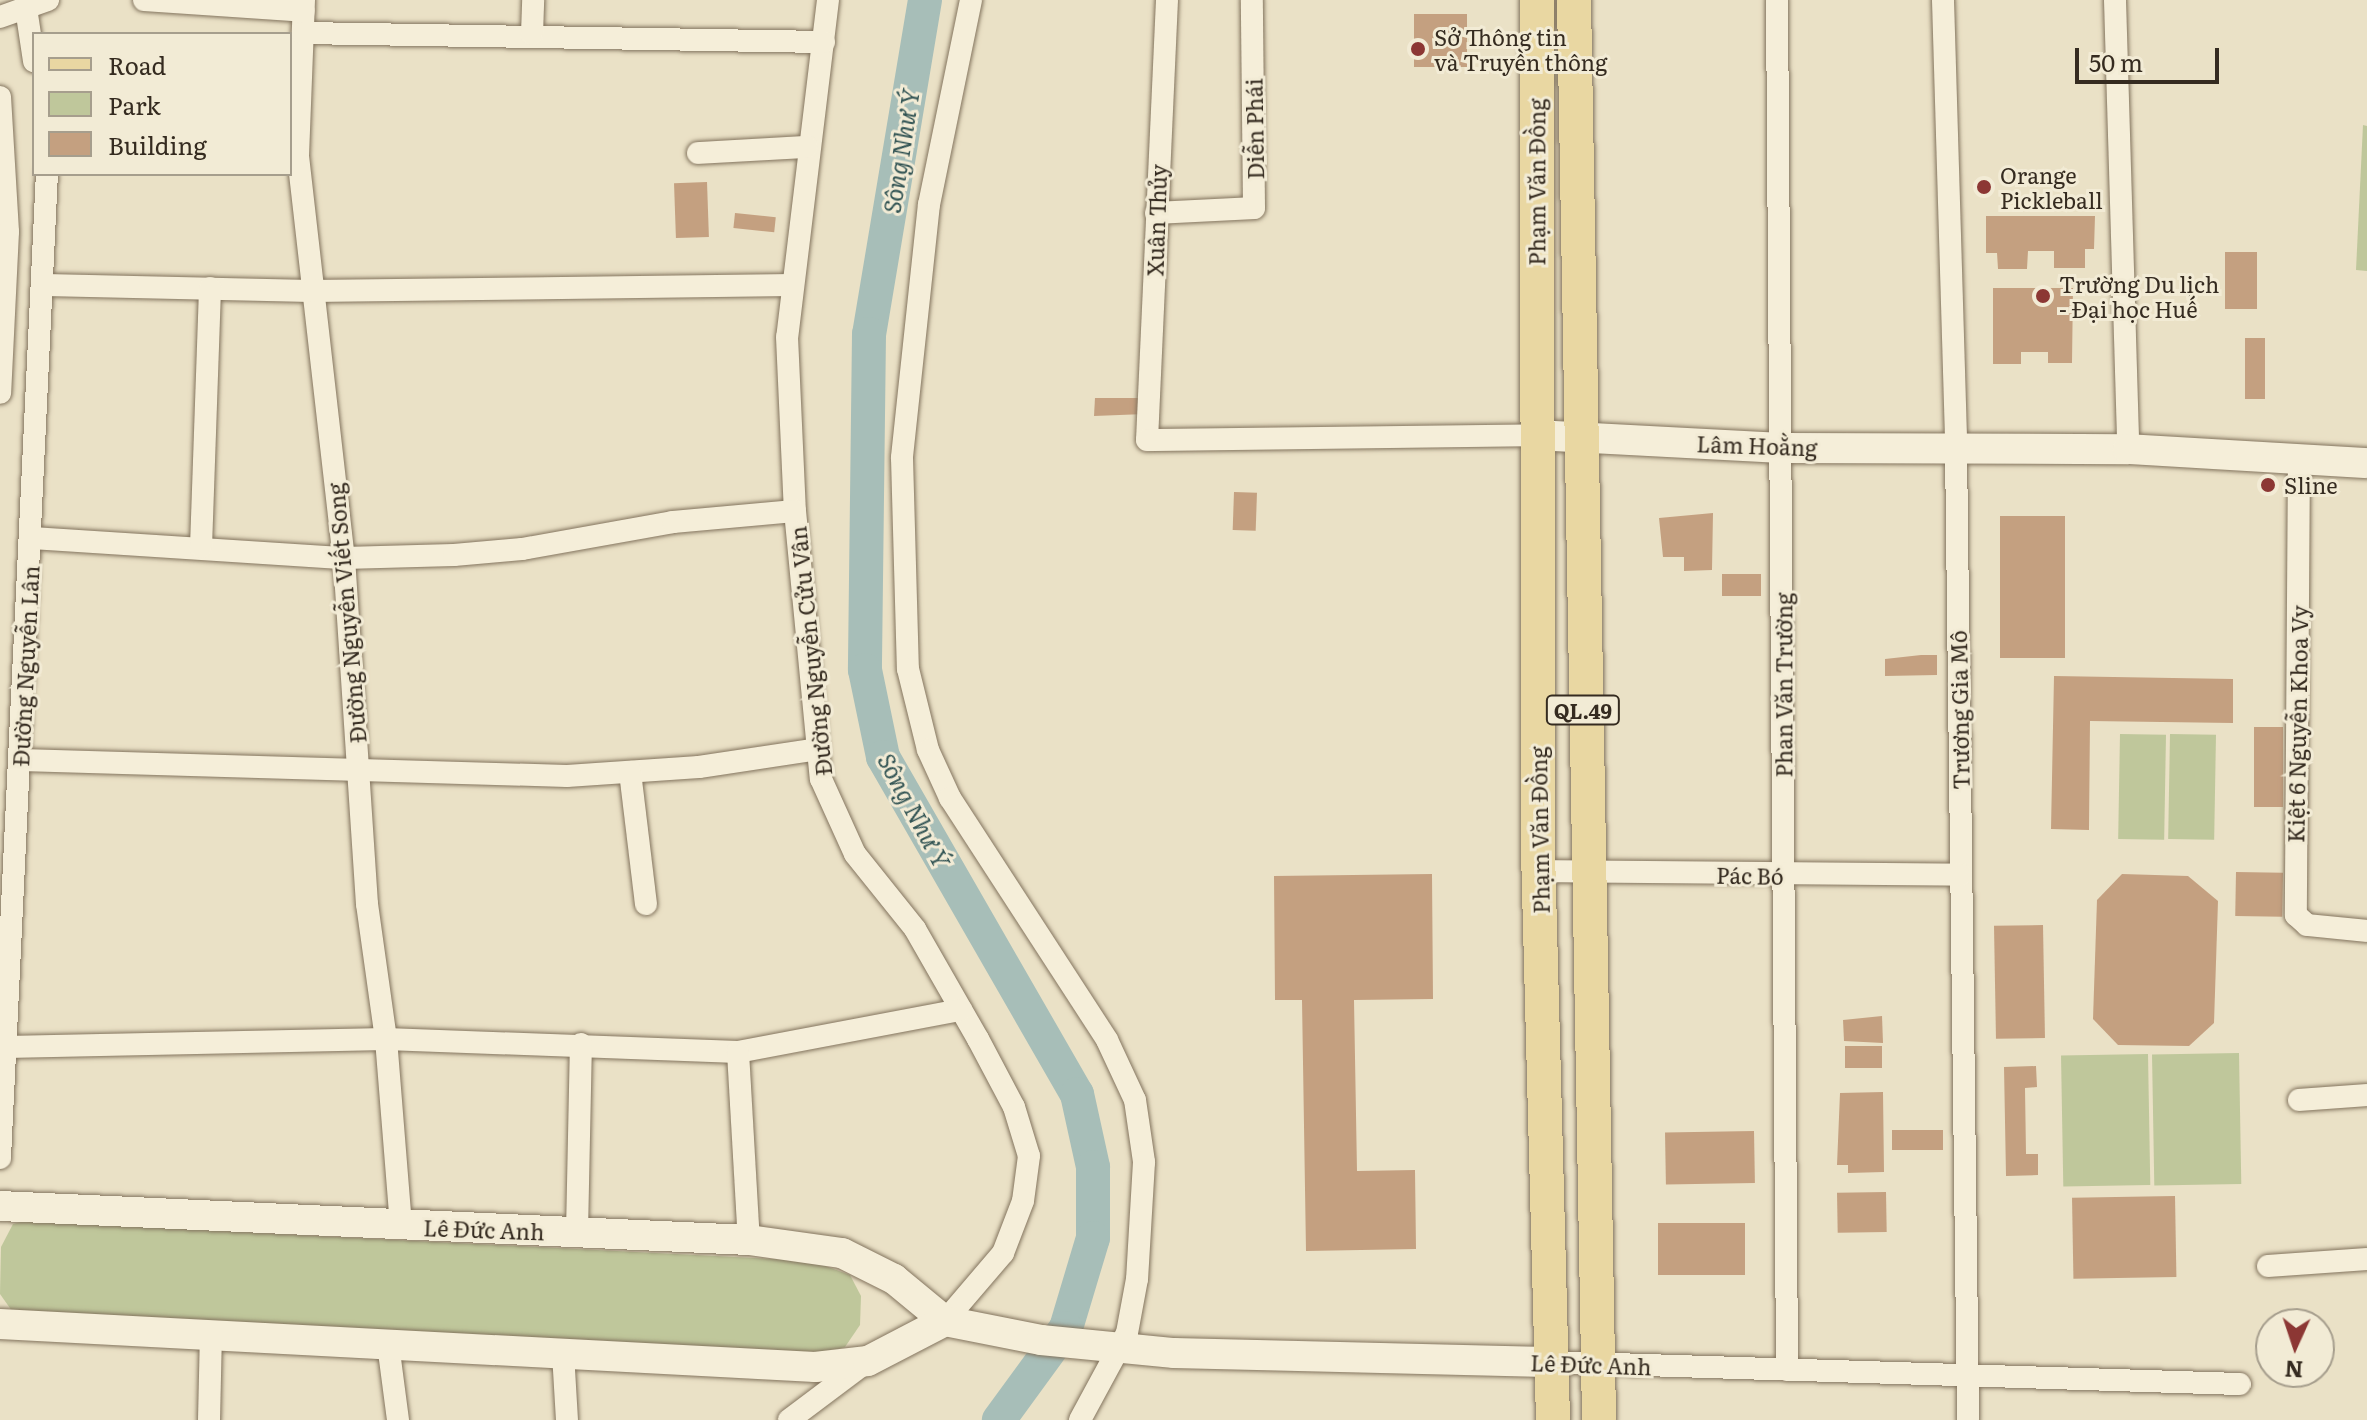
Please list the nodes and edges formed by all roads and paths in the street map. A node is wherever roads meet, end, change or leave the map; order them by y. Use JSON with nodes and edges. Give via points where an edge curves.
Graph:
{"nodes":[{"id":1,"x":48,"y":0,"type":"edge"},
{"id":2,"x":144,"y":0,"type":"edge"},
{"id":3,"x":533,"y":0,"type":"edge"},
{"id":4,"x":828,"y":0,"type":"edge"},
{"id":5,"x":971,"y":0,"type":"edge"},
{"id":6,"x":1167,"y":0,"type":"edge"},
{"id":7,"x":1252,"y":0,"type":"edge"},
{"id":8,"x":1537,"y":0,"type":"edge"},
{"id":9,"x":1574,"y":0,"type":"edge"},
{"id":10,"x":1777,"y":0,"type":"edge"},
{"id":11,"x":1943,"y":0,"type":"edge"},
{"id":12,"x":2115,"y":0,"type":"edge"},
{"id":13,"x":26,"y":8,"type":"junction"},
{"id":14,"x":304,"y":15,"type":"edge"},
{"id":15,"x":0,"y":17,"type":"edge"},
{"id":16,"x":532,"y":34,"type":"junction"},
{"id":17,"x":824,"y":42,"type":"junction"},
{"id":18,"x":32,"y":48,"type":"edge"},
{"id":19,"x":0,"y":97,"type":"edge"},
{"id":20,"x":807,"y":147,"type":"junction"},
{"id":21,"x":698,"y":153,"type":"dead end"},
{"id":22,"x":294,"y":156,"type":"edge"},
{"id":23,"x":47,"y":176,"type":"edge"},
{"id":24,"x":1156,"y":213,"type":"junction"},
{"id":25,"x":4,"y":232,"type":"edge"},
{"id":26,"x":47,"y":233,"type":"junction"},
{"id":27,"x":45,"y":285,"type":"junction"},
{"id":28,"x":793,"y":285,"type":"junction"},
{"id":29,"x":210,"y":288,"type":"junction"},
{"id":30,"x":311,"y":291,"type":"junction"},
{"id":31,"x":0,"y":393,"type":"edge"},
{"id":32,"x":1535,"y":435,"type":"junction"},
{"id":33,"x":1578,"y":436,"type":"junction"},
{"id":34,"x":1147,"y":440,"type":"joint"},
{"id":35,"x":1782,"y":448,"type":"junction"},
{"id":36,"x":1956,"y":448,"type":"junction"},
{"id":37,"x":2128,"y":449,"type":"junction"},
{"id":38,"x":2299,"y":456,"type":"junction"},
{"id":39,"x":2367,"y":463,"type":"edge"},
{"id":40,"x":795,"y":511,"type":"junction"},
{"id":41,"x":32,"y":538,"type":"junction"},
{"id":42,"x":201,"y":547,"type":"junction"},
{"id":43,"x":344,"y":558,"type":"junction"},
{"id":44,"x":818,"y":749,"type":"junction"},
{"id":45,"x":21,"y":760,"type":"junction"},
{"id":46,"x":361,"y":772,"type":"junction"},
{"id":47,"x":630,"y":772,"type":"junction"},
{"id":48,"x":1540,"y":871,"type":"junction"},
{"id":49,"x":1586,"y":872,"type":"junction"},
{"id":50,"x":1784,"y":875,"type":"junction"},
{"id":51,"x":1961,"y":875,"type":"junction"},
{"id":52,"x":646,"y":904,"type":"dead end"},
{"id":53,"x":2367,"y":931,"type":"edge"},
{"id":54,"x":961,"y":1010,"type":"junction"},
{"id":55,"x":386,"y":1039,"type":"junction"},
{"id":56,"x":581,"y":1044,"type":"junction"},
{"id":57,"x":6,"y":1047,"type":"junction"},
{"id":58,"x":738,"y":1052,"type":"junction"},
{"id":59,"x":2367,"y":1095,"type":"edge"},
{"id":60,"x":2299,"y":1100,"type":"dead end"},
{"id":61,"x":0,"y":1158,"type":"edge"},
{"id":62,"x":0,"y":1206,"type":"edge"},
{"id":63,"x":401,"y":1226,"type":"junction"},
{"id":64,"x":577,"y":1232,"type":"junction"},
{"id":65,"x":749,"y":1240,"type":"junction"},
{"id":66,"x":2367,"y":1259,"type":"edge"},
{"id":67,"x":2268,"y":1266,"type":"dead end"},
{"id":68,"x":945,"y":1321,"type":"junction"},
{"id":69,"x":0,"y":1324,"type":"edge"},
{"id":70,"x":211,"y":1334,"type":"junction"},
{"id":71,"x":388,"y":1344,"type":"junction"},
{"id":72,"x":1107,"y":1349,"type":"junction"},
{"id":73,"x":563,"y":1353,"type":"junction"},
{"id":74,"x":868,"y":1361,"type":"junction"},
{"id":75,"x":1551,"y":1362,"type":"junction"},
{"id":76,"x":1598,"y":1365,"type":"junction"},
{"id":77,"x":1787,"y":1370,"type":"junction"},
{"id":78,"x":1967,"y":1374,"type":"junction"},
{"id":79,"x":2240,"y":1384,"type":"dead end"},
{"id":80,"x":209,"y":1420,"type":"edge"},
{"id":81,"x":398,"y":1420,"type":"edge"},
{"id":82,"x":567,"y":1420,"type":"edge"},
{"id":83,"x":789,"y":1420,"type":"edge"},
{"id":84,"x":1080,"y":1420,"type":"edge"},
{"id":85,"x":1553,"y":1420,"type":"edge"},
{"id":86,"x":1599,"y":1420,"type":"edge"},
{"id":87,"x":1968,"y":1420,"type":"edge"}],
"edges":[{"from":1,"to":13,"type":"street"},
{"from":2,"to":14,"type":"street"},
{"from":3,"to":16,"type":"street"},
{"from":4,"to":17,"type":"street","name":"Đường Nguyễn Cửu Vân"},
{"from":5,"to":72,"type":"street","via":[[929,204],[902,458],[908,669],[928,750],[950,798],[1107,1040],[1135,1100],[1144,1162],[1144,1226],[1127,1333]]},
{"from":6,"to":24,"type":"street","name":"Xuân Thủy"},
{"from":7,"to":24,"type":"street","name":"Diễn Phái","via":[[1254,208]]},
{"from":8,"to":32,"type":"main road","name":"Phạm Văn Đồng","number":"QL.49"},
{"from":9,"to":33,"type":"main road","name":"Phạm Văn Đồng","number":"QL.49"},
{"from":10,"to":35,"type":"street","name":"Phan Văn Trường"},
{"from":11,"to":36,"type":"street","name":"Trương Gia Mô"},
{"from":12,"to":37,"type":"street"},
{"from":13,"to":15,"type":"street"},
{"from":13,"to":18,"type":"street"},
{"from":14,"to":16,"type":"street"},
{"from":14,"to":22,"type":"street","name":"Đường Nguyễn Viết Song"},
{"from":16,"to":17,"type":"street"},
{"from":17,"to":20,"type":"street","name":"Đường Nguyễn Cửu Vân"},
{"from":19,"to":25,"type":"street"},
{"from":20,"to":21,"type":"street"},
{"from":20,"to":28,"type":"street","name":"Đường Nguyễn Cửu Vân"},
{"from":22,"to":30,"type":"street","name":"Đường Nguyễn Viết Song"},
{"from":23,"to":26,"type":"street","name":"Đường Nguyễn Lân"},
{"from":24,"to":34,"type":"street","name":"Xuân Thủy"},
{"from":25,"to":26,"type":"street"},
{"from":25,"to":31,"type":"street"},
{"from":26,"to":27,"type":"street","name":"Đường Nguyễn Lân"},
{"from":27,"to":29,"type":"street"},
{"from":27,"to":41,"type":"street","name":"Đường Nguyễn Lân"},
{"from":28,"to":30,"type":"street"},
{"from":28,"to":40,"type":"street","name":"Đường Nguyễn Cửu Vân","via":[[787,337]]},
{"from":29,"to":30,"type":"street"},
{"from":29,"to":42,"type":"street"},
{"from":30,"to":43,"type":"street","name":"Đường Nguyễn Viết Song"},
{"from":32,"to":33,"type":"street","name":"Lâm Hoằng"},
{"from":32,"to":34,"type":"street","name":"Lâm Hoằng"},
{"from":32,"to":48,"type":"main road","name":"Phạm Văn Đồng","number":"QL.49"},
{"from":33,"to":35,"type":"street","name":"Lâm Hoằng"},
{"from":33,"to":49,"type":"main road","name":"Phạm Văn Đồng","number":"QL.49"},
{"from":35,"to":36,"type":"street","name":"Lâm Hoằng"},
{"from":35,"to":50,"type":"street","name":"Phan Văn Trường"},
{"from":36,"to":37,"type":"street","name":"Lâm Hoằng"},
{"from":36,"to":51,"type":"street","name":"Trương Gia Mô"},
{"from":37,"to":38,"type":"street","name":"Lâm Hoằng"},
{"from":38,"to":39,"type":"street","name":"Lâm Hoằng"},
{"from":38,"to":53,"type":"street","name":"Kiệt 6 Nguyễn Khoa Vy","via":[[2295,908],[2307,925]]},
{"from":40,"to":43,"type":"street","via":[[673,522],[522,549]]},
{"from":40,"to":44,"type":"street","name":"Đường Nguyễn Cửu Vân"},
{"from":41,"to":42,"type":"street"},
{"from":41,"to":45,"type":"street","name":"Đường Nguyễn Lân"},
{"from":42,"to":43,"type":"street"},
{"from":43,"to":46,"type":"street","name":"Đường Nguyễn Viết Song"},
{"from":44,"to":47,"type":"street"},
{"from":44,"to":54,"type":"street","name":"Đường Nguyễn Cửu Vân","via":[[821,779],[855,854],[915,929]]},
{"from":45,"to":46,"type":"street"},
{"from":45,"to":57,"type":"street","name":"Đường Nguyễn Lân"},
{"from":46,"to":47,"type":"street"},
{"from":46,"to":55,"type":"street","name":"Đường Nguyễn Viết Song","via":[[367,904]]},
{"from":47,"to":52,"type":"street"},
{"from":48,"to":49,"type":"street","name":"Pác Bó"},
{"from":48,"to":75,"type":"main road","name":"Phạm Văn Đồng","number":"QL.49"},
{"from":49,"to":50,"type":"street","name":"Pác Bó"},
{"from":49,"to":76,"type":"main road","name":"Phạm Văn Đồng","number":"QL.49"},
{"from":50,"to":51,"type":"street","name":"Pác Bó"},
{"from":50,"to":77,"type":"street","name":"Phan Văn Trường"},
{"from":51,"to":78,"type":"street","name":"Trương Gia Mô"},
{"from":54,"to":58,"type":"street"},
{"from":54,"to":68,"type":"street","name":"Đường Nguyễn Cửu Vân","via":[[1014,1107],[1029,1156],[1023,1201],[1003,1253]]},
{"from":55,"to":56,"type":"street"},
{"from":55,"to":57,"type":"street"},
{"from":55,"to":63,"type":"street","name":"Đường Nguyễn Viết Song"},
{"from":56,"to":58,"type":"street"},
{"from":56,"to":64,"type":"street"},
{"from":57,"to":61,"type":"street","name":"Đường Nguyễn Lân"},
{"from":58,"to":65,"type":"street"},
{"from":59,"to":60,"type":"street"},
{"from":62,"to":63,"type":"street","name":"Lê Đức Anh"},
{"from":63,"to":64,"type":"street","name":"Lê Đức Anh"},
{"from":64,"to":65,"type":"street","name":"Lê Đức Anh"},
{"from":65,"to":68,"type":"street","name":"Lê Đức Anh","via":[[804,1246],[866,1263]]},
{"from":66,"to":67,"type":"street"},
{"from":68,"to":72,"type":"street","name":"Lê Đức Anh"},
{"from":68,"to":74,"type":"street"},
{"from":69,"to":70,"type":"street"},
{"from":70,"to":71,"type":"street"},
{"from":70,"to":80,"type":"street"},
{"from":71,"to":73,"type":"street"},
{"from":71,"to":81,"type":"street"},
{"from":72,"to":75,"type":"street","name":"Lê Đức Anh"},
{"from":72,"to":84,"type":"street"},
{"from":73,"to":74,"type":"street","via":[[815,1367]]},
{"from":73,"to":82,"type":"street"},
{"from":74,"to":83,"type":"street"},
{"from":75,"to":76,"type":"street","name":"Lê Đức Anh"},
{"from":75,"to":85,"type":"main road","name":"Phạm Văn Đồng","number":"QL.49"},
{"from":76,"to":77,"type":"street","name":"Lê Đức Anh"},
{"from":76,"to":86,"type":"main road","name":"Phạm Văn Đồng","number":"QL.49"},
{"from":77,"to":78,"type":"street","name":"Lê Đức Anh"},
{"from":78,"to":79,"type":"street","name":"Lê Đức Anh"},
{"from":78,"to":87,"type":"street","name":"Trương Gia Mô"}]}
